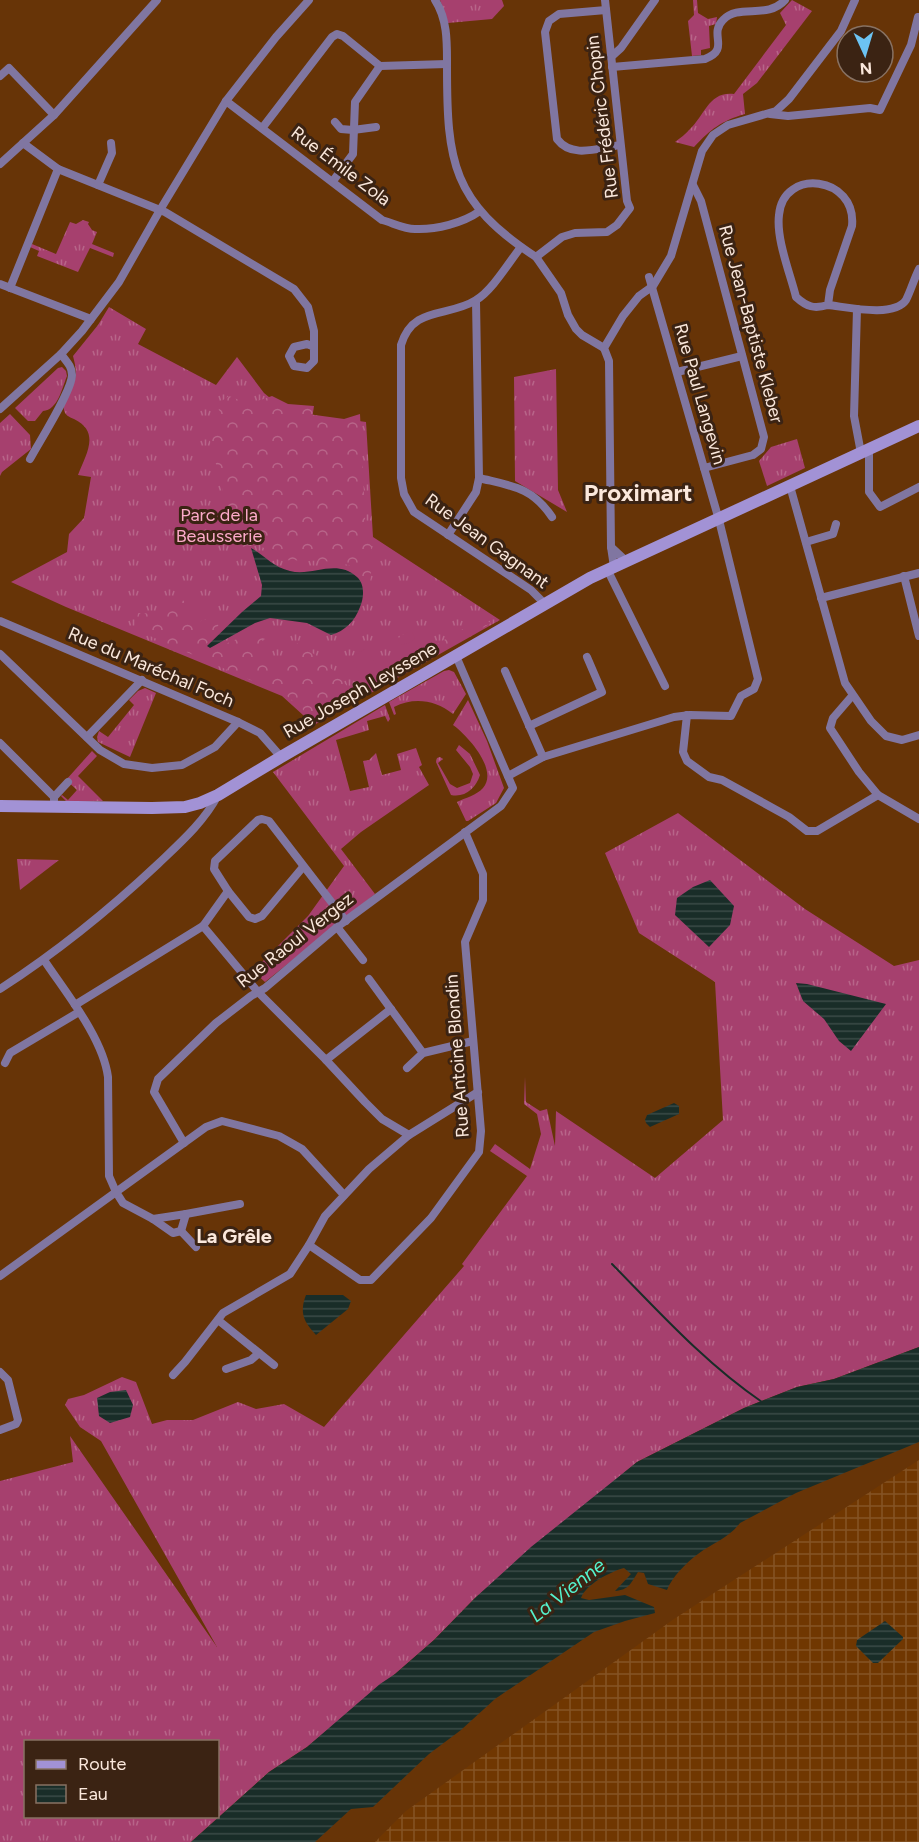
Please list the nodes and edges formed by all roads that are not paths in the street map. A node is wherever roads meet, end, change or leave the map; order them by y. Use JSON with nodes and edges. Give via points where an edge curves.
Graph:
{"nodes":[{"id":1,"x":157,"y":0,"type":"edge"},
{"id":2,"x":309,"y":0,"type":"edge"},
{"id":3,"x":435,"y":0,"type":"edge"},
{"id":4,"x":605,"y":0,"type":"edge"},
{"id":5,"x":655,"y":0,"type":"edge"},
{"id":6,"x":785,"y":0,"type":"edge"},
{"id":7,"x":855,"y":0,"type":"edge"},
{"id":8,"x":606,"y":10,"type":"junction"},
{"id":9,"x":918,"y":17,"type":"edge"},
{"id":10,"x":611,"y":57,"type":"junction"},
{"id":11,"x":447,"y":64,"type":"junction"},
{"id":12,"x":380,"y":66,"type":"junction"},
{"id":13,"x":612,"y":67,"type":"junction"},
{"id":14,"x":0,"y":76,"type":"edge"},
{"id":15,"x":226,"y":101,"type":"junction"},
{"id":16,"x":770,"y":114,"type":"junction"},
{"id":17,"x":54,"y":115,"type":"junction"},
{"id":18,"x":335,"y":122,"type":"dead end"},
{"id":19,"x":263,"y":127,"type":"junction"},
{"id":20,"x":376,"y":128,"type":"dead end"},
{"id":21,"x":353,"y":130,"type":"junction"},
{"id":22,"x":23,"y":143,"type":"junction"},
{"id":23,"x":111,"y":143,"type":"dead end"},
{"id":24,"x":620,"y":145,"type":"junction"},
{"id":25,"x":0,"y":164,"type":"edge"},
{"id":26,"x":58,"y":169,"type":"junction"},
{"id":27,"x":333,"y":181,"type":"junction"},
{"id":28,"x":98,"y":185,"type":"junction"},
{"id":29,"x":693,"y":185,"type":"junction"},
{"id":30,"x":160,"y":210,"type":"junction"},
{"id":31,"x":480,"y":211,"type":"junction"},
{"id":32,"x":521,"y":247,"type":"junction"},
{"id":33,"x":536,"y":257,"type":"junction"},
{"id":34,"x":918,"y":272,"type":"edge"},
{"id":35,"x":651,"y":281,"type":"junction"},
{"id":36,"x":0,"y":284,"type":"edge"},
{"id":37,"x":10,"y":288,"type":"junction"},
{"id":38,"x":476,"y":301,"type":"junction"},
{"id":39,"x":828,"y":305,"type":"junction"},
{"id":40,"x":857,"y":309,"type":"junction"},
{"id":41,"x":91,"y":320,"type":"junction"},
{"id":42,"x":312,"y":346,"type":"dead end"},
{"id":43,"x":604,"y":348,"type":"junction"},
{"id":44,"x":61,"y":354,"type":"junction"},
{"id":45,"x":742,"y":356,"type":"junction"},
{"id":46,"x":677,"y":372,"type":"junction"},
{"id":47,"x":0,"y":409,"type":"edge"},
{"id":48,"x":919,"y":426,"type":"edge"},
{"id":49,"x":865,"y":451,"type":"junction"},
{"id":50,"x":30,"y":459,"type":"dead end"},
{"id":51,"x":704,"y":468,"type":"junction"},
{"id":52,"x":479,"y":478,"type":"junction"},
{"id":53,"x":790,"y":486,"type":"junction"},
{"id":54,"x":919,"y":487,"type":"edge"},
{"id":55,"x":552,"y":517,"type":"dead end"},
{"id":56,"x":718,"y":520,"type":"junction"},
{"id":57,"x":836,"y":524,"type":"dead end"},
{"id":58,"x":448,"y":535,"type":"junction"},
{"id":59,"x":806,"y":542,"type":"junction"},
{"id":60,"x":611,"y":547,"type":"junction"},
{"id":61,"x":626,"y":561,"type":"junction"},
{"id":62,"x":611,"y":568,"type":"junction"},
{"id":63,"x":919,"y":573,"type":"edge"},
{"id":64,"x":904,"y":576,"type":"junction"},
{"id":65,"x":821,"y":598,"type":"junction"},
{"id":66,"x":545,"y":604,"type":"junction"},
{"id":67,"x":0,"y":621,"type":"edge"},
{"id":68,"x":919,"y":636,"type":"edge"},
{"id":69,"x":0,"y":654,"type":"edge"},
{"id":70,"x":456,"y":656,"type":"junction"},
{"id":71,"x":587,"y":657,"type":"dead end"},
{"id":72,"x":505,"y":671,"type":"dead end"},
{"id":73,"x":142,"y":680,"type":"junction"},
{"id":74,"x":665,"y":686,"type":"dead end"},
{"id":75,"x":852,"y":696,"type":"junction"},
{"id":76,"x":687,"y":715,"type":"junction"},
{"id":77,"x":238,"y":722,"type":"junction"},
{"id":78,"x":529,"y":726,"type":"junction"},
{"id":79,"x":919,"y":735,"type":"edge"},
{"id":80,"x":87,"y":737,"type":"junction"},
{"id":81,"x":1,"y":745,"type":"edge"},
{"id":82,"x":281,"y":757,"type":"junction"},
{"id":83,"x":543,"y":757,"type":"junction"},
{"id":84,"x":508,"y":776,"type":"junction"},
{"id":85,"x":68,"y":782,"type":"dead end"},
{"id":86,"x":218,"y":795,"type":"junction"},
{"id":87,"x":878,"y":795,"type":"junction"},
{"id":88,"x":54,"y":802,"type":"junction"},
{"id":89,"x":200,"y":803,"type":"junction"},
{"id":90,"x":0,"y":806,"type":"edge"},
{"id":91,"x":919,"y":819,"type":"edge"},
{"id":92,"x":201,"y":820,"type":"junction"},
{"id":93,"x":465,"y":832,"type":"junction"},
{"id":94,"x":303,"y":867,"type":"junction"},
{"id":95,"x":228,"y":891,"type":"junction"},
{"id":96,"x":346,"y":921,"type":"junction"},
{"id":97,"x":203,"y":926,"type":"junction"},
{"id":98,"x":337,"y":927,"type":"junction"},
{"id":99,"x":44,"y":960,"type":"junction"},
{"id":100,"x":363,"y":960,"type":"dead end"},
{"id":101,"x":369,"y":979,"type":"dead end"},
{"id":102,"x":0,"y":988,"type":"edge"},
{"id":103,"x":258,"y":992,"type":"junction"},
{"id":104,"x":77,"y":1008,"type":"junction"},
{"id":105,"x":391,"y":1009,"type":"junction"},
{"id":106,"x":473,"y":1041,"type":"junction"},
{"id":107,"x":423,"y":1053,"type":"junction"},
{"id":108,"x":326,"y":1060,"type":"junction"},
{"id":109,"x":5,"y":1063,"type":"dead end"},
{"id":110,"x":407,"y":1068,"type":"dead end"},
{"id":111,"x":478,"y":1092,"type":"junction"},
{"id":112,"x":409,"y":1135,"type":"junction"},
{"id":113,"x":184,"y":1143,"type":"junction"},
{"id":114,"x":116,"y":1192,"type":"junction"},
{"id":115,"x":344,"y":1195,"type":"junction"},
{"id":116,"x":240,"y":1204,"type":"dead end"},
{"id":117,"x":186,"y":1214,"type":"junction"},
{"id":118,"x":153,"y":1219,"type":"junction"},
{"id":119,"x":181,"y":1232,"type":"junction"},
{"id":120,"x":309,"y":1245,"type":"junction"},
{"id":121,"x":196,"y":1247,"type":"dead end"},
{"id":122,"x":0,"y":1276,"type":"edge"},
{"id":123,"x":218,"y":1320,"type":"junction"},
{"id":124,"x":259,"y":1353,"type":"junction"},
{"id":125,"x":274,"y":1365,"type":"dead end"},
{"id":126,"x":226,"y":1369,"type":"dead end"},
{"id":127,"x":0,"y":1372,"type":"edge"},
{"id":128,"x":173,"y":1374,"type":"dead end"},
{"id":129,"x":0,"y":1430,"type":"edge"}],
"edges":[{"from":1,"to":17,"type":"street"},
{"from":2,"to":15,"type":"street"},
{"from":3,"to":11,"type":"street","via":[[447,41]]},
{"from":4,"to":8,"type":"street","name":"Rue Frédéric Chopin"},
{"from":5,"to":10,"type":"street"},
{"from":6,"to":13,"type":"street","via":[[768,11],[733,13],[722,20],[717,30],[719,48],[705,59]]},
{"from":7,"to":16,"type":"street","via":[[841,31],[789,99]]},
{"from":8,"to":10,"type":"street","name":"Rue Frédéric Chopin"},
{"from":8,"to":24,"type":"street","via":[[559,14],[549,21],[545,32],[557,139],[573,151]]},
{"from":9,"to":16,"type":"street","via":[[911,45],[880,110]]},
{"from":10,"to":13,"type":"street","name":"Rue Frédéric Chopin"},
{"from":11,"to":12,"type":"street"},
{"from":11,"to":31,"type":"street","via":[[451,153],[462,186]]},
{"from":12,"to":19,"type":"street","via":[[337,34]]},
{"from":12,"to":21,"type":"street","via":[[355,102]]},
{"from":13,"to":24,"type":"street","name":"Rue Frédéric Chopin"},
{"from":14,"to":17,"type":"street","via":[[9,68]]},
{"from":15,"to":19,"type":"street","name":"Rue Émile Zola"},
{"from":15,"to":30,"type":"street"},
{"from":16,"to":29,"type":"street","via":[[728,125],[713,135],[702,151]]},
{"from":17,"to":22,"type":"street"},
{"from":18,"to":21,"type":"street","via":[[341,129]]},
{"from":19,"to":27,"type":"street","name":"Rue Émile Zola"},
{"from":20,"to":21,"type":"street"},
{"from":21,"to":27,"type":"street","via":[[353,154]]},
{"from":22,"to":25,"type":"street"},
{"from":22,"to":26,"type":"street"},
{"from":23,"to":28,"type":"street","via":[[112,153]]},
{"from":24,"to":33,"type":"street","name":"Rue Frédéric Chopin","via":[[630,208],[607,232],[562,237]]},
{"from":26,"to":28,"type":"street"},
{"from":26,"to":37,"type":"street"},
{"from":27,"to":31,"type":"street","name":"Rue Émile Zola","via":[[382,220],[413,229],[446,225]]},
{"from":28,"to":30,"type":"street"},
{"from":29,"to":35,"type":"street","via":[[671,256]]},
{"from":29,"to":45,"type":"street","name":"Rue Jean-Baptiste Kleber","via":[[701,201]]},
{"from":30,"to":41,"type":"street","via":[[119,282]]},
{"from":30,"to":42,"type":"street","via":[[294,289],[308,307],[314,331]]},
{"from":31,"to":32,"type":"street"},
{"from":32,"to":33,"type":"street"},
{"from":32,"to":38,"type":"street","name":"Rue Jean Gagnant"},
{"from":33,"to":43,"type":"street","via":[[561,293],[576,329]]},
{"from":34,"to":40,"type":"street","via":[[905,301],[898,307]]},
{"from":35,"to":43,"type":"street"},
{"from":35,"to":46,"type":"street","name":"Rue Paul Langevin"},
{"from":36,"to":37,"type":"street"},
{"from":37,"to":41,"type":"street"},
{"from":38,"to":52,"type":"street"},
{"from":38,"to":58,"type":"street","name":"Rue Jean Gagnant","via":[[416,321],[401,345],[404,494],[414,512]]},
{"from":39,"to":39,"type":"street","via":[[853,216],[842,194],[816,182],[791,190],[779,211],[778,226],[796,297],[816,308]]},
{"from":39,"to":40,"type":"street"},
{"from":40,"to":49,"type":"street","via":[[854,416]]},
{"from":41,"to":44,"type":"street"},
{"from":43,"to":60,"type":"street","via":[[609,361]]},
{"from":44,"to":47,"type":"street"},
{"from":44,"to":50,"type":"street","via":[[70,365],[71,380]]},
{"from":45,"to":46,"type":"street"},
{"from":45,"to":51,"type":"street","name":"Rue Jean-Baptiste Kleber","via":[[764,438],[761,449],[753,455]]},
{"from":46,"to":51,"type":"street","name":"Rue Paul Langevin"},
{"from":48,"to":49,"type":"street","name":"Rue Joseph Leyssene"},
{"from":49,"to":53,"type":"street","name":"Rue Joseph Leyssene"},
{"from":49,"to":54,"type":"street","via":[[868,492],[880,507]]},
{"from":51,"to":56,"type":"street","name":"Rue Paul Langevin"},
{"from":52,"to":55,"type":"street","via":[[520,488],[543,503]]},
{"from":52,"to":58,"type":"street","via":[[476,492]]},
{"from":53,"to":56,"type":"street","name":"Rue Joseph Leyssene"},
{"from":53,"to":59,"type":"street"},
{"from":56,"to":61,"type":"street","name":"Rue Joseph Leyssene"},
{"from":56,"to":76,"type":"street","name":"Rue Paul Langevin","via":[[758,679],[754,689],[741,696],[731,716]]},
{"from":57,"to":59,"type":"street","via":[[833,534]]},
{"from":58,"to":66,"type":"street","name":"Rue Jean Gagnant","via":[[531,590]]},
{"from":59,"to":65,"type":"street"},
{"from":60,"to":61,"type":"street"},
{"from":60,"to":62,"type":"street"},
{"from":61,"to":62,"type":"street","name":"Rue Joseph Leyssene"},
{"from":62,"to":66,"type":"street","name":"Rue Joseph Leyssene"},
{"from":62,"to":74,"type":"street"},
{"from":63,"to":64,"type":"street"},
{"from":64,"to":65,"type":"street"},
{"from":64,"to":68,"type":"street"},
{"from":65,"to":75,"type":"street"},
{"from":66,"to":70,"type":"street","name":"Rue Joseph Leyssene"},
{"from":67,"to":73,"type":"street","name":"Rue du Maréchal Foch"},
{"from":69,"to":80,"type":"street"},
{"from":70,"to":82,"type":"street","name":"Rue Joseph Leyssene"},
{"from":70,"to":84,"type":"street"},
{"from":71,"to":78,"type":"street","via":[[602,692]]},
{"from":72,"to":78,"type":"street"},
{"from":73,"to":77,"type":"street","name":"Rue du Maréchal Foch"},
{"from":73,"to":80,"type":"street"},
{"from":75,"to":79,"type":"street","via":[[886,736],[902,740]]},
{"from":75,"to":87,"type":"street","via":[[833,718],[831,728]]},
{"from":76,"to":83,"type":"street"},
{"from":76,"to":87,"type":"street","via":[[683,752],[687,760],[709,777],[722,780],[807,831],[817,831]]},
{"from":77,"to":80,"type":"street","via":[[215,747],[182,765],[153,768],[124,764]]},
{"from":77,"to":82,"type":"street","name":"Rue du Maréchal Foch","via":[[260,733]]},
{"from":78,"to":83,"type":"street"},
{"from":81,"to":88,"type":"street"},
{"from":82,"to":86,"type":"street","name":"Rue Joseph Leyssene"},
{"from":83,"to":84,"type":"street"},
{"from":84,"to":93,"type":"street","name":"Rue Raoul Vergez","via":[[513,788],[501,806]]},
{"from":85,"to":88,"type":"street"},
{"from":86,"to":89,"type":"street","name":"Rue Joseph Leyssene"},
{"from":86,"to":92,"type":"street"},
{"from":87,"to":91,"type":"street"},
{"from":88,"to":89,"type":"street","name":"Rue Joseph Leyssene","via":[[152,808]]},
{"from":88,"to":90,"type":"street","name":"Rue Joseph Leyssene"},
{"from":89,"to":92,"type":"street"},
{"from":92,"to":99,"type":"street","via":[[125,896]]},
{"from":93,"to":96,"type":"street","name":"Rue Raoul Vergez"},
{"from":93,"to":106,"type":"street","name":"Rue Antoine Blondin","via":[[483,874],[483,900],[465,942]]},
{"from":94,"to":95,"type":"street","via":[[255,919]]},
{"from":94,"to":95,"type":"street","via":[[269,821],[258,820],[215,861],[213,869]]},
{"from":94,"to":96,"type":"street"},
{"from":95,"to":97,"type":"street"},
{"from":96,"to":98,"type":"street","name":"Rue Raoul Vergez"},
{"from":97,"to":103,"type":"street"},
{"from":97,"to":104,"type":"street"},
{"from":98,"to":100,"type":"street"},
{"from":98,"to":103,"type":"street","name":"Rue Raoul Vergez"},
{"from":99,"to":102,"type":"street"},
{"from":99,"to":104,"type":"street"},
{"from":101,"to":105,"type":"street"},
{"from":103,"to":108,"type":"street"},
{"from":103,"to":113,"type":"street","name":"Rue Raoul Vergez","via":[[216,1023],[158,1079],[154,1092]]},
{"from":104,"to":109,"type":"street","via":[[10,1053]]},
{"from":104,"to":114,"type":"street","via":[[106,1062],[109,1176]]},
{"from":105,"to":107,"type":"street"},
{"from":105,"to":108,"type":"street"},
{"from":106,"to":107,"type":"street"},
{"from":106,"to":111,"type":"street","name":"Rue Antoine Blondin"},
{"from":107,"to":110,"type":"street"},
{"from":108,"to":112,"type":"street","via":[[382,1119]]},
{"from":111,"to":112,"type":"street"},
{"from":111,"to":120,"type":"street","name":"Rue Antoine Blondin","via":[[479,1152],[431,1218],[371,1280],[360,1280]]},
{"from":112,"to":115,"type":"street"},
{"from":113,"to":114,"type":"street"},
{"from":113,"to":115,"type":"street","via":[[206,1126],[222,1121],[279,1136],[302,1149]]},
{"from":114,"to":118,"type":"street","via":[[123,1203]]},
{"from":114,"to":122,"type":"street"},
{"from":115,"to":120,"type":"street","via":[[325,1216]]},
{"from":116,"to":117,"type":"street"},
{"from":117,"to":118,"type":"street"},
{"from":117,"to":119,"type":"street"},
{"from":118,"to":119,"type":"street","via":[[173,1233]]},
{"from":119,"to":121,"type":"street"},
{"from":120,"to":123,"type":"street","via":[[290,1274],[223,1313]]},
{"from":123,"to":124,"type":"street"},
{"from":123,"to":128,"type":"street"},
{"from":124,"to":125,"type":"street"},
{"from":124,"to":126,"type":"street"},
{"from":127,"to":129,"type":"street","via":[[8,1380],[18,1420]]}]}
